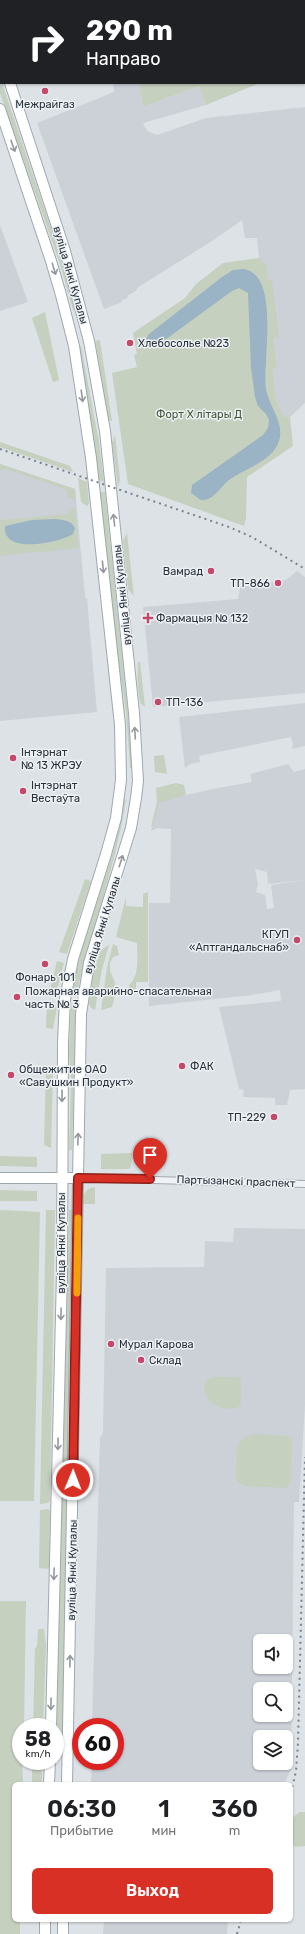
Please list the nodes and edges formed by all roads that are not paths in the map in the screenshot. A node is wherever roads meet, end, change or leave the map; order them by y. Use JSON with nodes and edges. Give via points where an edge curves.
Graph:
{"nodes":[{"id":1,"x":10,"y":84,"type":"edge"},
{"id":2,"x":0,"y":109,"type":"edge"},
{"id":3,"x":86,"y":326,"type":"junction"},
{"id":4,"x":70,"y":330,"type":"junction"},
{"id":5,"x":121,"y":780,"type":"junction"},
{"id":6,"x":138,"y":781,"type":"junction"},
{"id":7,"x":0,"y":1178,"type":"edge"},
{"id":8,"x":62,"y":1178,"type":"junction"},
{"id":9,"x":78,"y":1178,"type":"junction"},
{"id":10,"x":305,"y":1184,"type":"edge"},
{"id":11,"x":50,"y":1718,"type":"edge"},
{"id":12,"x":64,"y":1760,"type":"edge"},
{"id":13,"x":68,"y":1760,"type":"junction"},
{"id":14,"x":50,"y":1770,"type":"edge"},
{"id":15,"x":49,"y":1782,"type":"edge"},
{"id":16,"x":67,"y":1782,"type":"edge"},
{"id":17,"x":46,"y":1922,"type":"edge"},
{"id":18,"x":63,"y":1922,"type":"edge"},
{"id":19,"x":45,"y":1934,"type":"edge"},
{"id":20,"x":63,"y":1934,"type":"edge"}],
"edges":[{"from":1,"to":3,"type":"main road","name":"вуліца Янкі Купалы","via":[[65,252]]},
{"from":2,"to":4,"type":"main road","name":"вуліца Янкі Купалы","one_way":true,"via":[[51,260]]},
{"from":3,"to":4,"type":"main road"},
{"from":6,"to":3,"type":"main road","name":"вуліца Янкі Купалы","one_way":true,"via":[[133,698],[105,431]]},
{"from":4,"to":5,"type":"main road","name":"вуліца Янкі Купалы","one_way":true,"via":[[94,481],[120,725]]},
{"from":5,"to":6,"type":"main road"},
{"from":5,"to":8,"type":"main road","name":"вуліца Янкі Купалы","one_way":true,"via":[[116,818],[73,959],[65,998],[62,1043]]},
{"from":9,"to":6,"type":"main road","name":"вуліца Янкі Купалы","one_way":true,"via":[[81,1014],[85,982],[96,936],[131,828]]},
{"from":7,"to":8,"type":"main road","name":"Партызанскі праспект"},
{"from":8,"to":9,"type":"main road","name":"Партызанскі праспект"},
{"from":8,"to":11,"type":"main road","name":"вуліца Янкі Купалы","one_way":true,"via":[[62,1273]]},
{"from":9,"to":10,"type":"street","name":"Партызанскі праспект"},
{"from":13,"to":9,"type":"main road","name":"вуліца Янкі Купалы","one_way":true},
{"from":12,"to":13,"type":"main road"},
{"from":13,"to":16,"type":"main road","name":"вуліца Янкі Купалы"},
{"from":14,"to":15,"type":"main road"},
{"from":17,"to":19,"type":"main road"},
{"from":18,"to":20,"type":"main road"}]}
